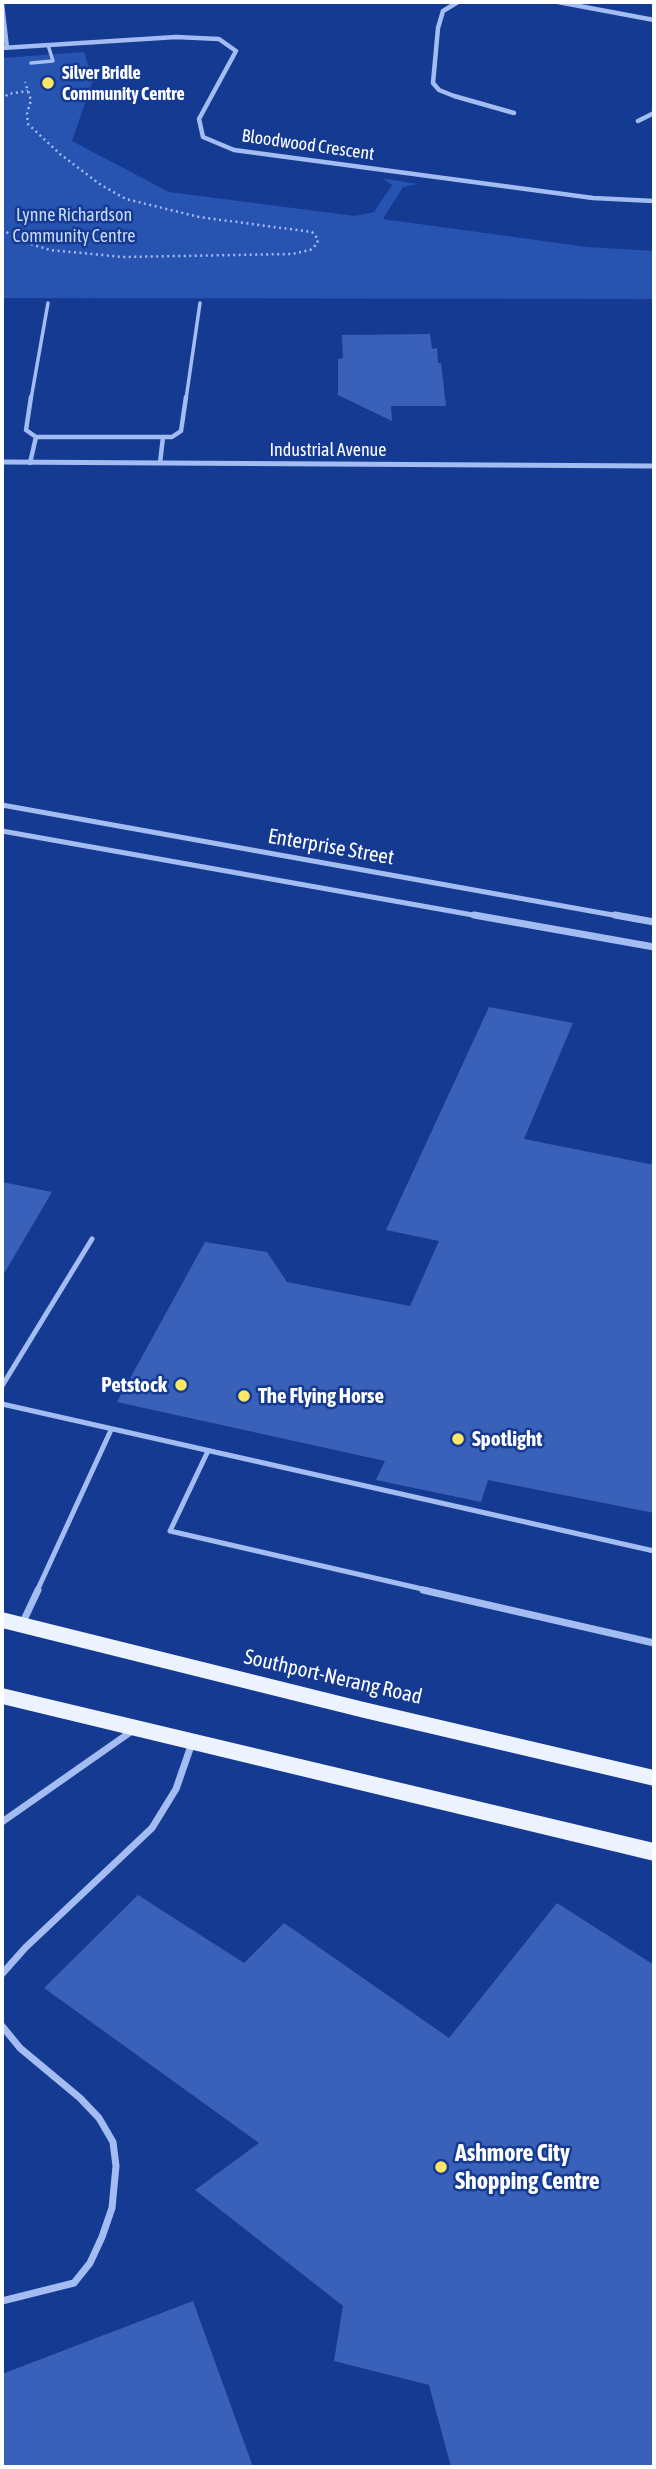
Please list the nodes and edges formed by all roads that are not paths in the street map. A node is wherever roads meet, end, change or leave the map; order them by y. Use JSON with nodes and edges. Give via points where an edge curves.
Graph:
{"nodes":[{"id":1,"x":458,"y":2,"type":"edge"},
{"id":2,"x":558,"y":2,"type":"edge"},
{"id":3,"x":2,"y":4,"type":"edge"},
{"id":4,"x":654,"y":20,"type":"edge"},
{"id":5,"x":48,"y":45,"type":"junction"},
{"id":6,"x":5,"y":48,"type":"edge"},
{"id":7,"x":31,"y":63,"type":"road end"},
{"id":8,"x":514,"y":113,"type":"dead end"},
{"id":9,"x":654,"y":113,"type":"edge"},
{"id":10,"x":638,"y":121,"type":"dead end"},
{"id":11,"x":654,"y":201,"type":"edge"},
{"id":12,"x":48,"y":303,"type":"dead end"},
{"id":13,"x":200,"y":303,"type":"dead end"},
{"id":14,"x":163,"y":437,"type":"junction"},
{"id":15,"x":36,"y":438,"type":"junction"},
{"id":16,"x":2,"y":462,"type":"edge"},
{"id":17,"x":30,"y":463,"type":"junction"},
{"id":18,"x":160,"y":463,"type":"junction"},
{"id":19,"x":654,"y":466,"type":"edge"},
{"id":20,"x":2,"y":805,"type":"edge"},
{"id":21,"x":2,"y":831,"type":"edge"},
{"id":22,"x":654,"y":922,"type":"edge"},
{"id":23,"x":654,"y":947,"type":"edge"},
{"id":24,"x":92,"y":1239,"type":"dead end"},
{"id":25,"x":2,"y":1386,"type":"edge"},
{"id":26,"x":2,"y":1404,"type":"edge"},
{"id":27,"x":111,"y":1430,"type":"junction"},
{"id":28,"x":208,"y":1451,"type":"junction"},
{"id":29,"x":654,"y":1551,"type":"edge"},
{"id":30,"x":12,"y":1622,"type":"edge"},
{"id":31,"x":654,"y":1643,"type":"edge"},
{"id":32,"x":2,"y":1696,"type":"edge"},
{"id":33,"x":135,"y":1730,"type":"junction"},
{"id":34,"x":192,"y":1743,"type":"junction"},
{"id":35,"x":654,"y":1777,"type":"edge"},
{"id":36,"x":2,"y":1822,"type":"edge"},
{"id":37,"x":654,"y":1852,"type":"edge"},
{"id":38,"x":2,"y":1974,"type":"edge"},
{"id":39,"x":2,"y":2026,"type":"edge"},
{"id":40,"x":2,"y":2301,"type":"edge"}],
"edges":[{"from":1,"to":8,"type":"street","via":[[443,11],[432,83],[454,96]]},
{"from":2,"to":4,"type":"street"},
{"from":3,"to":6,"type":"street"},
{"from":5,"to":6,"type":"street","name":"Bloodwood Crescent"},
{"from":5,"to":7,"type":"lane","via":[[53,61]]},
{"from":5,"to":11,"type":"street","name":"Bloodwood Crescent","via":[[176,37],[219,39],[236,51],[199,119],[203,137],[234,149],[593,198]]},
{"from":9,"to":10,"type":"street"},
{"from":12,"to":15,"type":"lane","via":[[26,425]]},
{"from":13,"to":14,"type":"lane","via":[[181,431]]},
{"from":14,"to":15,"type":"lane"},
{"from":14,"to":18,"type":"lane"},
{"from":15,"to":17,"type":"lane"},
{"from":16,"to":17,"type":"street","name":"Industrial Avenue"},
{"from":17,"to":18,"type":"street","name":"Industrial Avenue"},
{"from":18,"to":19,"type":"street","name":"Industrial Avenue"},
{"from":20,"to":22,"type":"street","name":"Enterprise Street"},
{"from":21,"to":23,"type":"street","name":"Enterprise Street"},
{"from":24,"to":25,"type":"lane"},
{"from":26,"to":27,"type":"lane"},
{"from":27,"to":28,"type":"lane"},
{"from":27,"to":30,"type":"lane"},
{"from":28,"to":29,"type":"lane"},
{"from":28,"to":31,"type":"lane","via":[[170,1531]]},
{"from":30,"to":35,"type":"main road","name":"Southport-Nerang Road"},
{"from":32,"to":33,"type":"main road"},
{"from":33,"to":34,"type":"main road"},
{"from":33,"to":36,"type":"lane"},
{"from":34,"to":37,"type":"main road"},
{"from":34,"to":38,"type":"lane","via":[[176,1789],[158,1821]]},
{"from":39,"to":40,"type":"lane","via":[[20,2048],[99,2118],[113,2142],[117,2166],[112,2208],[102,2237],[74,2283]]}]}
